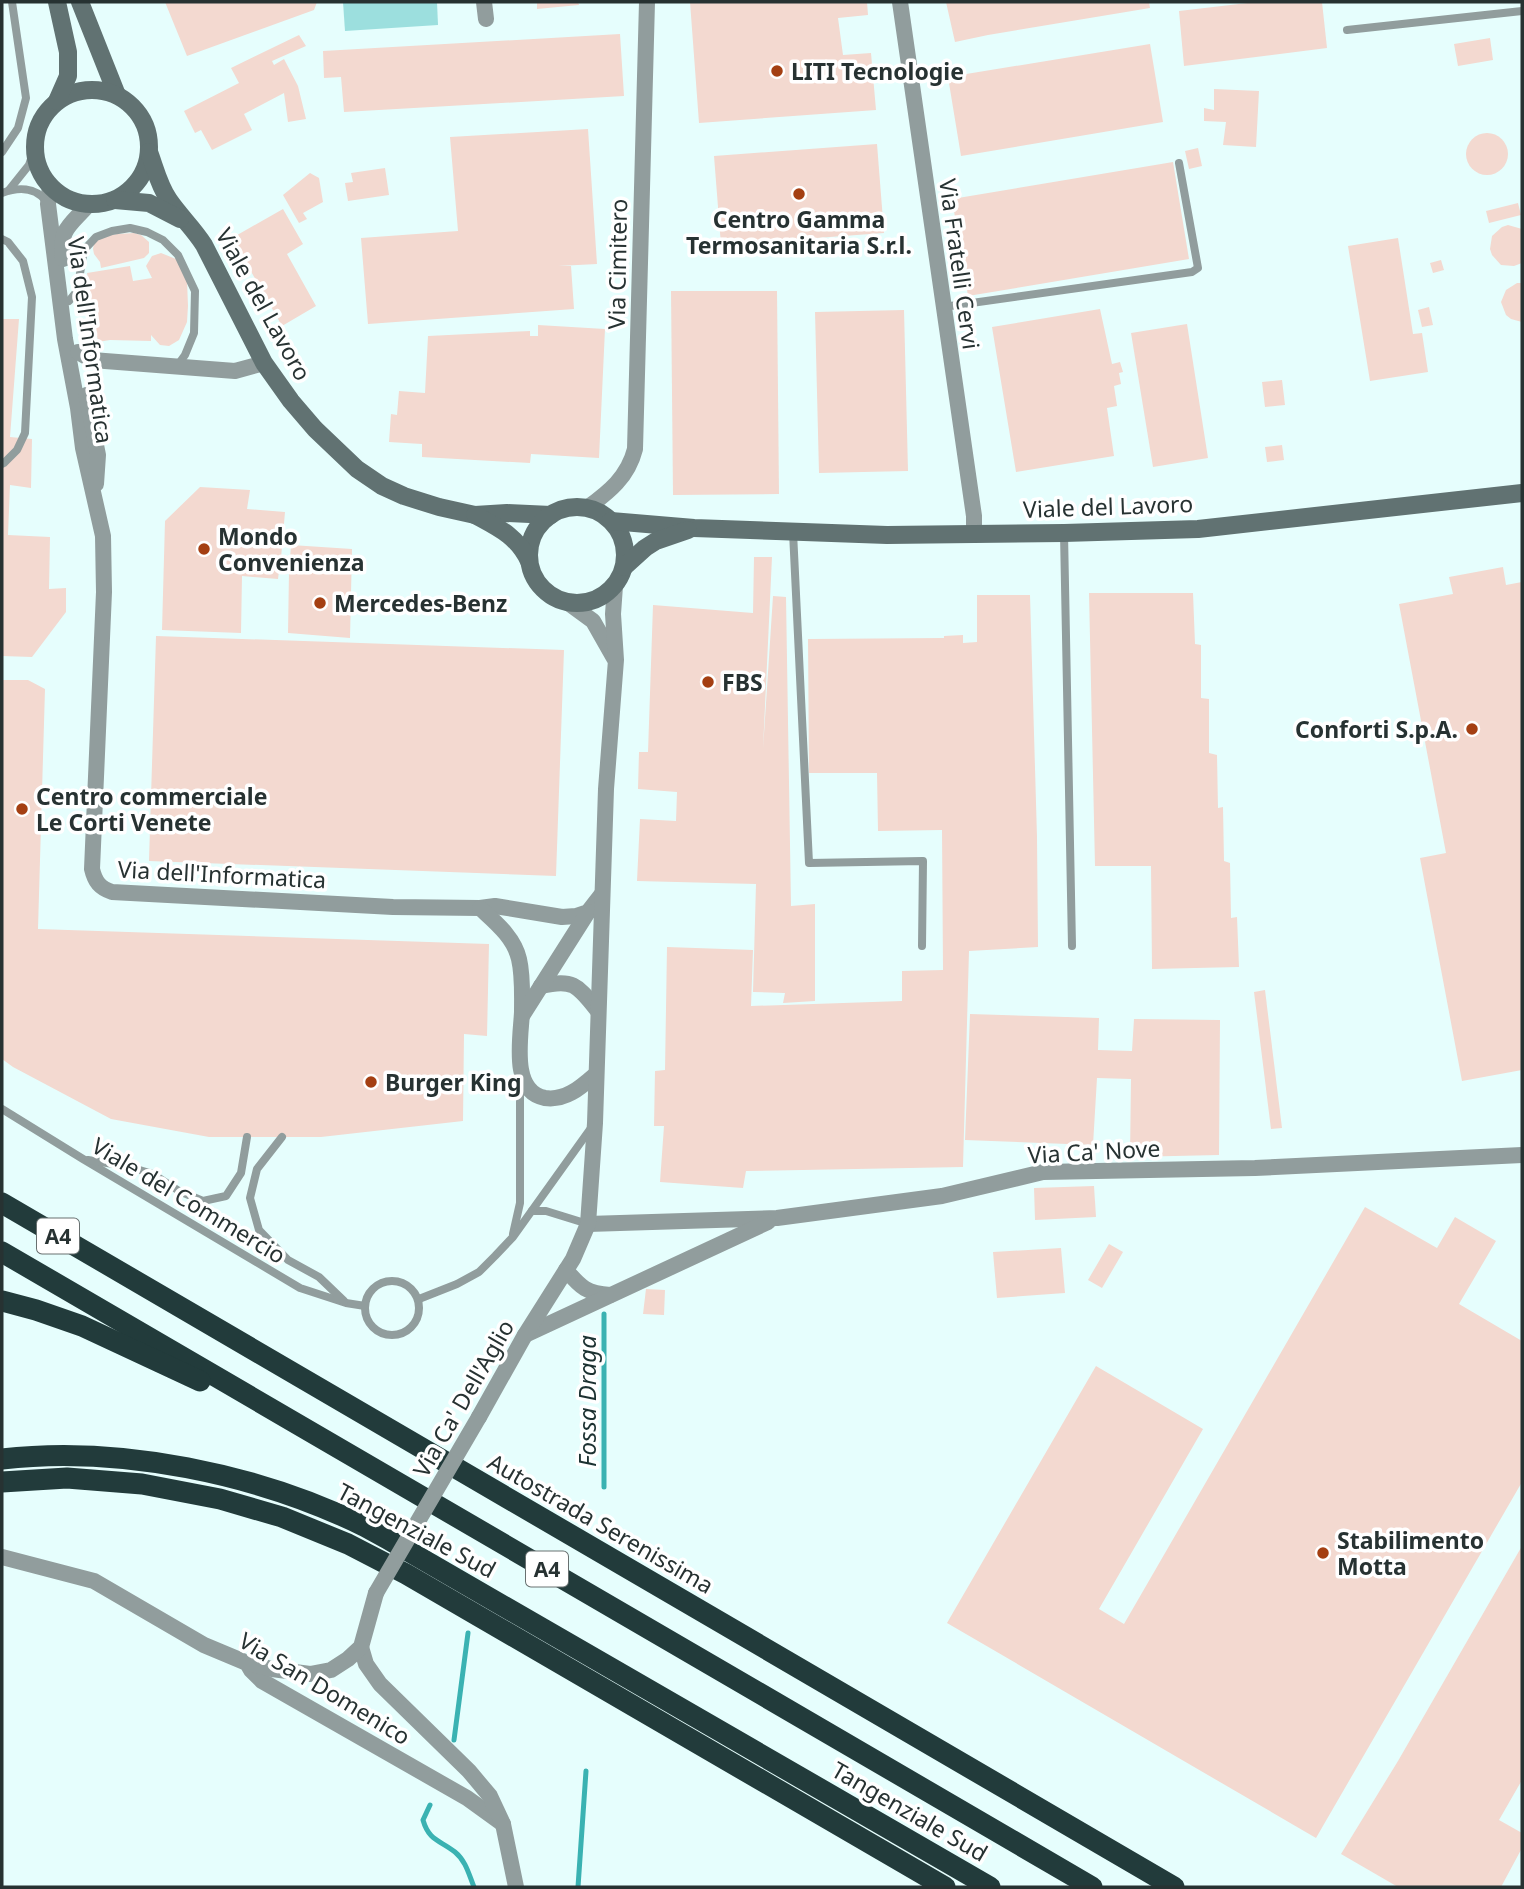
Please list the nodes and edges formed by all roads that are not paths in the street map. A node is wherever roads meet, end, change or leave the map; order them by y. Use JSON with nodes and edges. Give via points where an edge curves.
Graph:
{"nodes":[{"id":1,"x":12,"y":2,"type":"edge"},
{"id":2,"x":57,"y":2,"type":"edge"},
{"id":3,"x":80,"y":2,"type":"edge"},
{"id":4,"x":484,"y":2,"type":"edge"},
{"id":5,"x":647,"y":2,"type":"edge"},
{"id":6,"x":900,"y":2,"type":"edge"},
{"id":7,"x":1522,"y":11,"type":"edge"},
{"id":8,"x":486,"y":19,"type":"dead end"},
{"id":9,"x":1347,"y":30,"type":"dead end"},
{"id":10,"x":117,"y":95,"type":"junction"},
{"id":11,"x":57,"y":101,"type":"junction"},
{"id":12,"x":34,"y":150,"type":"junction"},
{"id":13,"x":2,"y":152,"type":"edge"},
{"id":14,"x":149,"y":152,"type":"junction"},
{"id":15,"x":1179,"y":163,"type":"dead end"},
{"id":16,"x":6,"y":192,"type":"edge"},
{"id":17,"x":49,"y":195,"type":"junction"},
{"id":18,"x":115,"y":200,"type":"junction"},
{"id":19,"x":88,"y":205,"type":"junction"},
{"id":20,"x":187,"y":222,"type":"junction"},
{"id":21,"x":2,"y":239,"type":"edge"},
{"id":22,"x":69,"y":301,"type":"junction"},
{"id":23,"x":943,"y":307,"type":"junction"},
{"id":24,"x":78,"y":352,"type":"junction"},
{"id":25,"x":264,"y":362,"type":"junction"},
{"id":26,"x":177,"y":366,"type":"junction"},
{"id":27,"x":2,"y":464,"type":"edge"},
{"id":28,"x":1522,"y":494,"type":"edge"},
{"id":29,"x":96,"y":500,"type":"junction"},
{"id":30,"x":587,"y":508,"type":"junction"},
{"id":31,"x":475,"y":515,"type":"junction"},
{"id":32,"x":551,"y":515,"type":"junction"},
{"id":33,"x":611,"y":521,"type":"junction"},
{"id":34,"x":694,"y":528,"type":"junction"},
{"id":35,"x":793,"y":533,"type":"junction"},
{"id":36,"x":974,"y":533,"type":"junction"},
{"id":37,"x":1064,"y":533,"type":"junction"},
{"id":38,"x":529,"y":562,"type":"junction"},
{"id":39,"x":624,"y":567,"type":"junction"},
{"id":40,"x":615,"y":586,"type":"junction"},
{"id":41,"x":567,"y":602,"type":"junction"},
{"id":42,"x":616,"y":660,"type":"junction"},
{"id":43,"x":602,"y":894,"type":"junction"},
{"id":44,"x":480,"y":908,"type":"junction"},
{"id":45,"x":588,"y":912,"type":"junction"},
{"id":46,"x":922,"y":946,"type":"dead end"},
{"id":47,"x":1072,"y":946,"type":"dead end"},
{"id":48,"x":541,"y":986,"type":"junction"},
{"id":49,"x":598,"y":1011,"type":"junction"},
{"id":50,"x":522,"y":1016,"type":"junction"},
{"id":51,"x":520,"y":1068,"type":"junction"},
{"id":52,"x":596,"y":1074,"type":"junction"},
{"id":53,"x":2,"y":1109,"type":"edge"},
{"id":54,"x":595,"y":1123,"type":"junction"},
{"id":55,"x":247,"y":1137,"type":"dead end"},
{"id":56,"x":282,"y":1137,"type":"dead end"},
{"id":57,"x":1522,"y":1155,"type":"edge"},
{"id":58,"x":83,"y":1159,"type":"junction"},
{"id":59,"x":2,"y":1203,"type":"edge"},
{"id":60,"x":532,"y":1211,"type":"junction"},
{"id":61,"x":777,"y":1219,"type":"junction"},
{"id":62,"x":588,"y":1224,"type":"junction"},
{"id":63,"x":513,"y":1237,"type":"junction"},
{"id":64,"x":2,"y":1251,"type":"edge"},
{"id":65,"x":566,"y":1270,"type":"junction"},
{"id":66,"x":611,"y":1295,"type":"junction"},
{"id":67,"x":419,"y":1299,"type":"junction"},
{"id":68,"x":2,"y":1301,"type":"edge"},
{"id":69,"x":346,"y":1303,"type":"junction"},
{"id":70,"x":365,"y":1306,"type":"junction"},
{"id":71,"x":525,"y":1335,"type":"junction"},
{"id":72,"x":282,"y":1415,"type":"junction"},
{"id":73,"x":2,"y":1459,"type":"edge"},
{"id":74,"x":2,"y":1482,"type":"edge"},
{"id":75,"x":2,"y":1557,"type":"edge"},
{"id":76,"x":361,"y":1647,"type":"junction"},
{"id":77,"x":247,"y":1663,"type":"junction"},
{"id":78,"x":503,"y":1824,"type":"junction"},
{"id":79,"x":516,"y":1887,"type":"edge"},
{"id":80,"x":945,"y":1887,"type":"edge"},
{"id":81,"x":990,"y":1887,"type":"edge"},
{"id":82,"x":1092,"y":1887,"type":"edge"},
{"id":83,"x":1174,"y":1887,"type":"edge"}],
"edges":[{"from":1,"to":13,"type":"lane","via":[[26,98],[18,128]]},
{"from":2,"to":11,"type":"street","via":[[68,52],[68,76]]},
{"from":3,"to":10,"type":"street","name":"Viale del Lavoro"},
{"from":4,"to":8,"type":"street"},
{"from":5,"to":30,"type":"street","name":"Via Cimitero","via":[[635,449],[620,481]]},
{"from":6,"to":23,"type":"street","name":"Via Fratelli Cervi"},
{"from":7,"to":9,"type":"lane"},
{"from":10,"to":11,"type":"street","via":[[86,90]]},
{"from":10,"to":14,"type":"street","name":"Viale del Lavoro","via":[[142,119]]},
{"from":11,"to":12,"type":"street","via":[[36,131]]},
{"from":12,"to":16,"type":"lane","via":[[29,165]]},
{"from":12,"to":17,"type":"street"},
{"from":14,"to":18,"type":"street","via":[[142,176]]},
{"from":14,"to":20,"type":"street","name":"Viale del Lavoro","via":[[167,198]]},
{"from":15,"to":23,"type":"lane","via":[[1198,268],[1192,272]]},
{"from":16,"to":17,"type":"lane","via":[[26,189]]},
{"from":17,"to":19,"type":"street"},
{"from":17,"to":29,"type":"street","name":"Via dell'Informatica","via":[[65,340]]},
{"from":18,"to":19,"type":"street","name":"Viale del Lavoro"},
{"from":18,"to":20,"type":"street","name":"Viale del Lavoro","via":[[149,203]]},
{"from":19,"to":22,"type":"street","name":"Via dell'Informatica","via":[[64,231],[61,246]]},
{"from":20,"to":25,"type":"street","name":"Viale del Lavoro","via":[[204,245]]},
{"from":21,"to":27,"type":"lane","via":[[23,261],[32,297],[25,433],[17,450]]},
{"from":22,"to":24,"type":"street","name":"Via dell'Informatica"},
{"from":22,"to":26,"type":"lane","via":[[77,291],[83,250],[96,237],[131,228],[163,240],[178,256],[195,291],[194,333]]},
{"from":23,"to":36,"type":"street","name":"Via Fratelli Cervi"},
{"from":24,"to":26,"type":"street","via":[[92,360]]},
{"from":24,"to":29,"type":"street","name":"Via dell'Informatica","via":[[98,455]]},
{"from":25,"to":26,"type":"street","via":[[236,371]]},
{"from":25,"to":31,"type":"street","name":"Viale del Lavoro","via":[[290,401],[357,469],[404,496]]},
{"from":28,"to":37,"type":"street","name":"Viale del Lavoro","via":[[1198,529]]},
{"from":29,"to":44,"type":"street","name":"Via dell'Informatica","via":[[103,536],[104,592],[92,869],[102,888]]},
{"from":30,"to":32,"type":"street","name":"Viale del Lavoro","via":[[562,509]]},
{"from":30,"to":33,"type":"street","name":"Viale del Lavoro"},
{"from":31,"to":32,"type":"street","name":"Viale del Lavoro"},
{"from":31,"to":38,"type":"street","name":"Viale del Lavoro","via":[[522,547]]},
{"from":32,"to":38,"type":"street","via":[[533,536]]},
{"from":33,"to":34,"type":"street","name":"Viale del Lavoro"},
{"from":33,"to":39,"type":"street","via":[[623,542]]},
{"from":34,"to":35,"type":"street","name":"Viale del Lavoro"},
{"from":34,"to":39,"type":"street","name":"Viale del Lavoro","via":[[656,541]]},
{"from":35,"to":36,"type":"street","name":"Viale del Lavoro"},
{"from":35,"to":46,"type":"lane","via":[[809,863],[923,861]]},
{"from":36,"to":37,"type":"street","name":"Viale del Lavoro"},
{"from":37,"to":47,"type":"lane"},
{"from":38,"to":41,"type":"street","name":"Viale del Lavoro","via":[[542,588]]},
{"from":39,"to":40,"type":"street","name":"Viale del Lavoro"},
{"from":40,"to":41,"type":"street","via":[[593,601]]},
{"from":40,"to":42,"type":"street"},
{"from":41,"to":42,"type":"street","via":[[593,621]]},
{"from":42,"to":43,"type":"street"},
{"from":43,"to":45,"type":"street"},
{"from":43,"to":49,"type":"street"},
{"from":44,"to":45,"type":"street","name":"Via dell'Informatica","via":[[495,906],[562,917]]},
{"from":44,"to":50,"type":"street","via":[[509,938],[518,955]]},
{"from":45,"to":48,"type":"street"},
{"from":48,"to":49,"type":"street","via":[[569,983]]},
{"from":48,"to":50,"type":"street"},
{"from":49,"to":52,"type":"street"},
{"from":50,"to":51,"type":"street"},
{"from":51,"to":52,"type":"street","via":[[526,1086],[541,1097],[567,1095]]},
{"from":51,"to":63,"type":"lane","via":[[520,1203]]},
{"from":52,"to":54,"type":"street","name":"Via Ca' Dell'Aglio"},
{"from":53,"to":58,"type":"lane","name":"Viale del Commercio"},
{"from":54,"to":60,"type":"lane"},
{"from":54,"to":62,"type":"street","name":"Via Ca' Dell'Aglio"},
{"from":55,"to":58,"type":"lane","via":[[241,1173],[226,1196],[203,1201],[153,1174]]},
{"from":56,"to":69,"type":"lane","via":[[257,1169],[250,1198],[259,1230],[288,1261],[318,1277]]},
{"from":57,"to":61,"type":"street","name":"Via Ca' Nove","via":[[1255,1168],[1044,1172],[942,1196]]},
{"from":58,"to":69,"type":"lane","name":"Viale del Commercio","via":[[300,1288]]},
{"from":59,"to":83,"type":"highway","name":"Autostrada Serenissima","number":"A4"},
{"from":60,"to":62,"type":"lane"},
{"from":60,"to":63,"type":"lane"},
{"from":61,"to":62,"type":"street","name":"Via Ca' Nove"},
{"from":61,"to":66,"type":"street"},
{"from":62,"to":65,"type":"street","name":"Via Ca' Dell'Aglio"},
{"from":63,"to":67,"type":"lane","via":[[479,1272]]},
{"from":64,"to":72,"type":"highway","number":"A4"},
{"from":65,"to":66,"type":"street","via":[[585,1290]]},
{"from":65,"to":71,"type":"street","name":"Via Ca' Dell'Aglio"},
{"from":66,"to":71,"type":"street"},
{"from":67,"to":70,"type":"lane","via":[[413,1289],[394,1280],[376,1286]]},
{"from":67,"to":70,"type":"lane","via":[[416,1323],[398,1335],[374,1328]]},
{"from":68,"to":72,"type":"highway","number":"A4","via":[[82,1326]]},
{"from":69,"to":70,"type":"lane","name":"Viale del Commercio"},
{"from":71,"to":76,"type":"street","name":"Via Ca' Dell'Aglio","bridge":true,"via":[[376,1594]]},
{"from":72,"to":82,"type":"highway","number":"A4"},
{"from":73,"to":81,"type":"highway","name":"Tangenziale Sud","via":[[117,1457],[249,1482],[321,1507],[410,1552]]},
{"from":74,"to":80,"type":"highway","name":"Tangenziale Sud","via":[[67,1478],[142,1484],[282,1517],[348,1544]]},
{"from":75,"to":77,"type":"street","name":"Via San Domenico","via":[[94,1581],[204,1645]]},
{"from":76,"to":77,"type":"street","via":[[331,1670],[310,1674]]},
{"from":76,"to":78,"type":"street","via":[[380,1684],[469,1771],[490,1796]]},
{"from":77,"to":78,"type":"street","name":"Via San Domenico","via":[[262,1681],[467,1798]]},
{"from":78,"to":79,"type":"street"}]}
